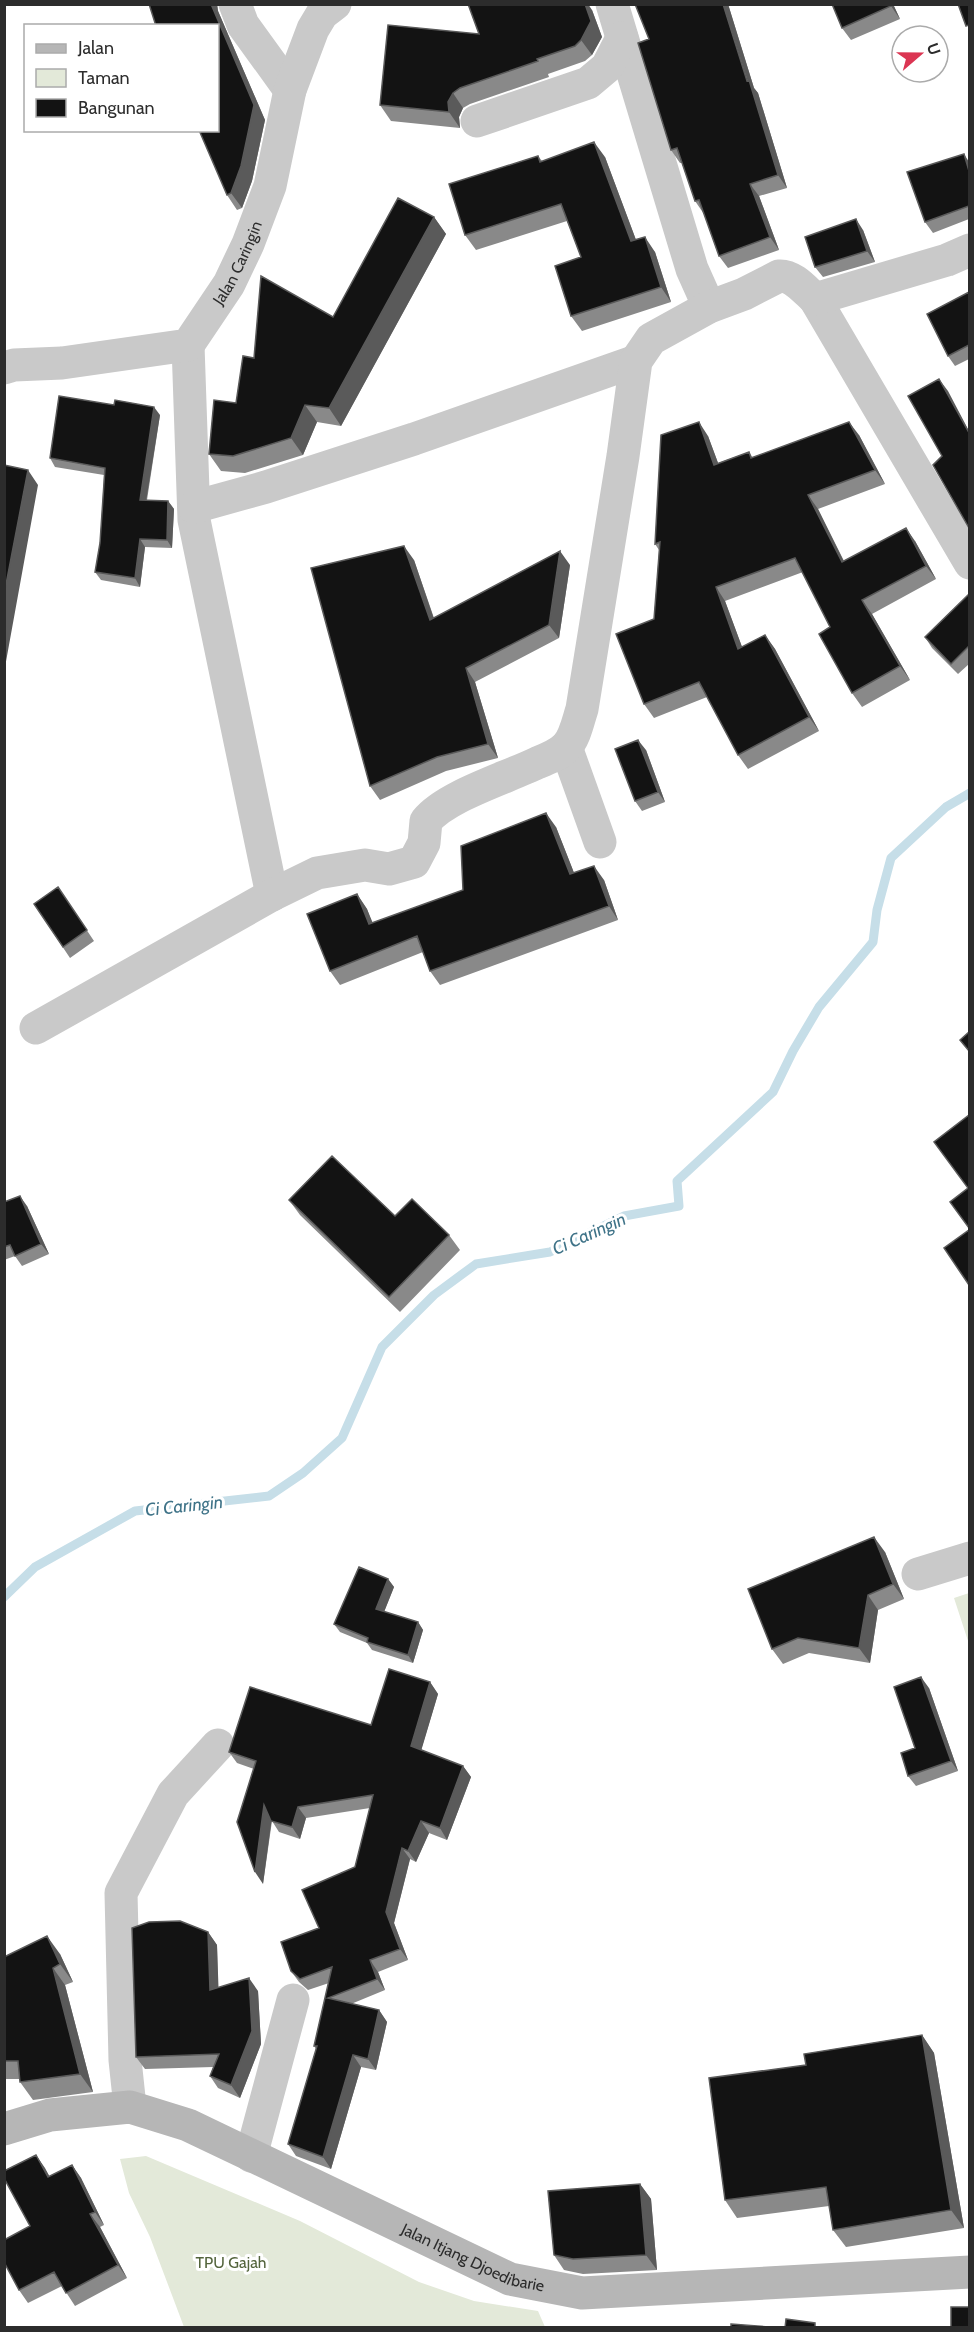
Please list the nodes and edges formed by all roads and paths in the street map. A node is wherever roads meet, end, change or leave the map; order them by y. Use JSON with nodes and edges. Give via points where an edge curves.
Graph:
{"nodes":[{"id":1,"x":235,"y":4,"type":"edge"},
{"id":2,"x":335,"y":4,"type":"edge"},
{"id":3,"x":612,"y":4,"type":"edge"},
{"id":4,"x":622,"y":38,"type":"junction"},
{"id":5,"x":290,"y":90,"type":"junction"},
{"id":6,"x":477,"y":121,"type":"dead end"},
{"id":7,"x":969,"y":250,"type":"edge"},
{"id":8,"x":815,"y":299,"type":"junction"},
{"id":9,"x":709,"y":307,"type":"junction"},
{"id":10,"x":188,"y":345,"type":"junction"},
{"id":11,"x":636,"y":361,"type":"junction"},
{"id":12,"x":4,"y":368,"type":"edge"},
{"id":13,"x":194,"y":507,"type":"junction"},
{"id":14,"x":969,"y":563,"type":"edge"},
{"id":15,"x":566,"y":747,"type":"junction"},
{"id":16,"x":600,"y":842,"type":"dead end"},
{"id":17,"x":272,"y":895,"type":"junction"},
{"id":18,"x":36,"y":1028,"type":"dead end"},
{"id":19,"x":969,"y":1558,"type":"edge"},
{"id":20,"x":918,"y":1574,"type":"dead end"},
{"id":21,"x":218,"y":1745,"type":"dead end"},
{"id":22,"x":293,"y":2000,"type":"dead end"},
{"id":23,"x":130,"y":2108,"type":"junction"},
{"id":24,"x":4,"y":2129,"type":"edge"},
{"id":25,"x":251,"y":2156,"type":"junction"},
{"id":26,"x":969,"y":2272,"type":"edge"}],
"edges":[{"from":1,"to":5,"type":"street","via":[[243,25]]},
{"from":2,"to":5,"type":"street","name":"Jalan Caringin","via":[[322,14],[313,29]]},
{"from":3,"to":4,"type":"street"},
{"from":4,"to":6,"type":"street","via":[[607,67],[588,83]]},
{"from":4,"to":9,"type":"street","via":[[692,269]]},
{"from":5,"to":10,"type":"street","name":"Jalan Caringin","via":[[270,186],[248,244],[229,284]]},
{"from":7,"to":8,"type":"street"},
{"from":8,"to":9,"type":"street","via":[[783,275]]},
{"from":8,"to":14,"type":"street"},
{"from":9,"to":11,"type":"street","via":[[651,339]]},
{"from":10,"to":12,"type":"street"},
{"from":10,"to":13,"type":"street"},
{"from":11,"to":13,"type":"street","via":[[425,436]]},
{"from":11,"to":15,"type":"street","via":[[582,709]]},
{"from":13,"to":17,"type":"street"},
{"from":15,"to":16,"type":"street"},
{"from":15,"to":17,"type":"street","via":[[442,805],[426,821],[424,843],[414,862],[389,869],[365,865],[317,873]]},
{"from":17,"to":18,"type":"street"},
{"from":19,"to":20,"type":"street"},
{"from":21,"to":23,"type":"street","via":[[173,1794],[121,1893]]},
{"from":22,"to":25,"type":"street"},
{"from":23,"to":24,"type":"main road","name":"Jalan Itjang Djoedibarie","via":[[50,2115]]},
{"from":23,"to":25,"type":"main road","name":"Jalan Itjang Djoedibarie","via":[[188,2125]]},
{"from":25,"to":26,"type":"main road","name":"Jalan Itjang Djoedibarie","via":[[510,2280],[582,2294]]}]}
